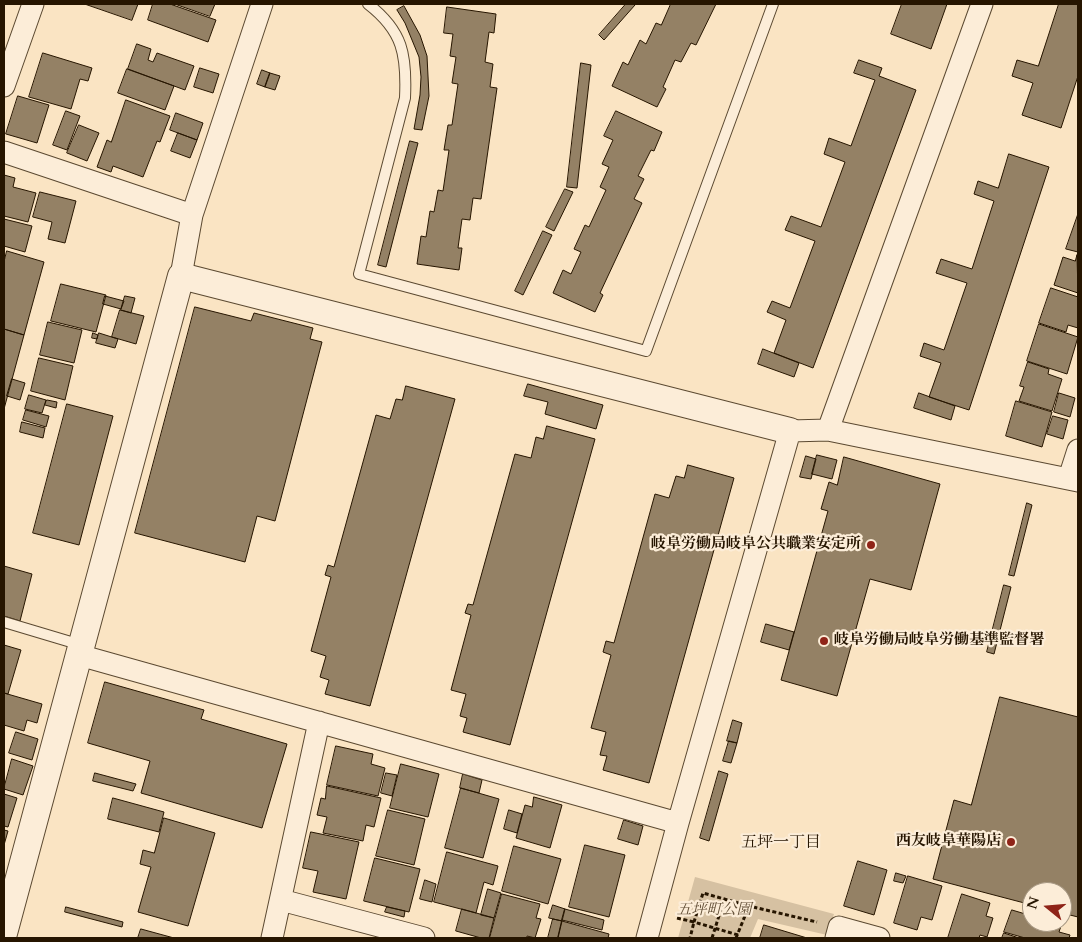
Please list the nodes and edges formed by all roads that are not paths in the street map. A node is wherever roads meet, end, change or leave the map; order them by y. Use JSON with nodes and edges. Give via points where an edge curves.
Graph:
{"nodes":[{"id":1,"x":33,"y":4,"type":"edge"},
{"id":2,"x":262,"y":4,"type":"edge"},
{"id":3,"x":368,"y":4,"type":"edge"},
{"id":4,"x":774,"y":4,"type":"edge"},
{"id":5,"x":982,"y":4,"type":"edge"},
{"id":6,"x":4,"y":86,"type":"edge"},
{"id":7,"x":4,"y":152,"type":"edge"},
{"id":8,"x":192,"y":215,"type":"junction"},
{"id":9,"x":181,"y":276,"type":"junction"},
{"id":10,"x":828,"y":430,"type":"junction"},
{"id":11,"x":790,"y":431,"type":"junction"},
{"id":12,"x":1078,"y":450,"type":"edge"},
{"id":13,"x":1074,"y":479,"type":"edge"},
{"id":14,"x":4,"y":622,"type":"edge"},
{"id":15,"x":80,"y":650,"type":"junction"},
{"id":16,"x":319,"y":722,"type":"junction"},
{"id":17,"x":678,"y":823,"type":"junction"},
{"id":18,"x":281,"y":900,"type":"junction"},
{"id":19,"x":5,"y":927,"type":"edge"},
{"id":20,"x":838,"y":932,"type":"edge"},
{"id":21,"x":272,"y":938,"type":"edge"},
{"id":22,"x":424,"y":938,"type":"edge"},
{"id":23,"x":647,"y":938,"type":"edge"},
{"id":24,"x":879,"y":938,"type":"edge"}],
"edges":[{"from":1,"to":6,"type":"street"},
{"from":2,"to":8,"type":"street"},
{"from":3,"to":4,"type":"lane","via":[[383,16],[400,40],[406,70],[405,98],[359,274],[646,351]]},
{"from":5,"to":10,"type":"street"},
{"from":7,"to":8,"type":"street"},
{"from":8,"to":9,"type":"street"},
{"from":9,"to":11,"type":"street"},
{"from":9,"to":15,"type":"street"},
{"from":10,"to":11,"type":"street"},
{"from":10,"to":13,"type":"street"},
{"from":11,"to":17,"type":"street"},
{"from":12,"to":13,"type":"street"},
{"from":14,"to":15,"type":"lane"},
{"from":15,"to":16,"type":"street"},
{"from":15,"to":19,"type":"street"},
{"from":16,"to":17,"type":"street"},
{"from":16,"to":18,"type":"street"},
{"from":17,"to":23,"type":"street"},
{"from":18,"to":21,"type":"street"},
{"from":18,"to":22,"type":"street"},
{"from":20,"to":24,"type":"street"}]}
